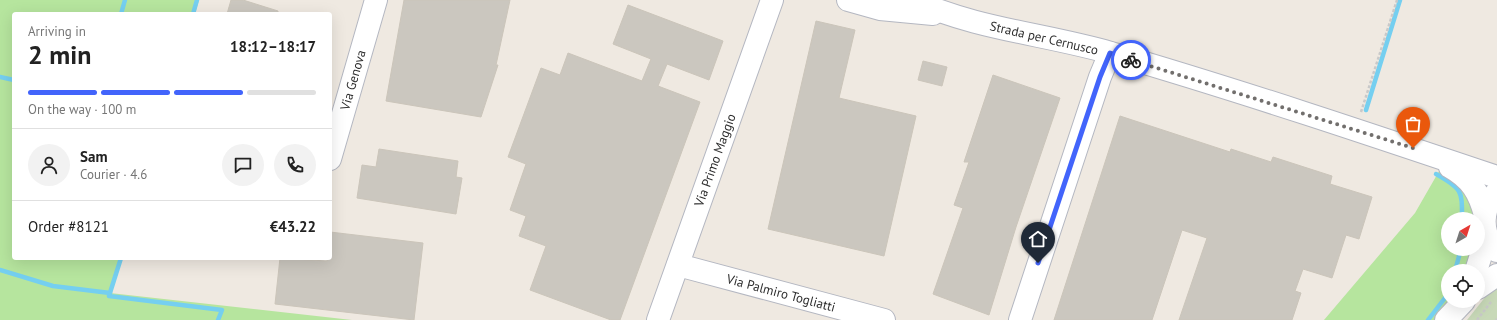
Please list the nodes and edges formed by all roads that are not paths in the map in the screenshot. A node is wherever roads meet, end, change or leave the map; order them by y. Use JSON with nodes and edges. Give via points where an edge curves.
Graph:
{"nodes":[{"id":1,"x":376,"y":0,"type":"edge"},
{"id":2,"x":772,"y":0,"type":"edge"},
{"id":3,"x":848,"y":0,"type":"edge"},
{"id":4,"x":913,"y":0,"type":"edge"},
{"id":5,"x":955,"y":17,"type":"junction"},
{"id":6,"x":1110,"y":53,"type":"junction"},
{"id":7,"x":332,"y":152,"type":"edge"},
{"id":8,"x":1427,"y":153,"type":"junction"},
{"id":9,"x":1497,"y":176,"type":"edge"},
{"id":10,"x":1497,"y":192,"type":"edge"},
{"id":11,"x":1484,"y":212,"type":"edge"},
{"id":12,"x":1485,"y":215,"type":"edge"},
{"id":13,"x":1485,"y":226,"type":"edge"},
{"id":14,"x":1492,"y":243,"type":"edge"},
{"id":15,"x":1480,"y":264,"type":"edge"},
{"id":16,"x":678,"y":265,"type":"junction"},
{"id":17,"x":1497,"y":275,"type":"edge"},
{"id":18,"x":1487,"y":293,"type":"edge"},
{"id":19,"x":658,"y":320,"type":"edge"},
{"id":20,"x":884,"y":320,"type":"edge"},
{"id":21,"x":1020,"y":320,"type":"edge"}],
"edges":[{"from":1,"to":7,"type":"street","name":"Via Genova"},
{"from":2,"to":16,"type":"street","name":"Via Primo Maggio"},
{"from":3,"to":5,"type":"street","via":[[880,9]]},
{"from":4,"to":5,"type":"street","name":"Strada per Cernusco"},
{"from":5,"to":6,"type":"street","name":"Strada per Cernusco"},
{"from":6,"to":8,"type":"street","name":"Strada per Cernusco"},
{"from":6,"to":21,"type":"street"},
{"from":8,"to":9,"type":"street","name":"Strada per Cernusco"},
{"from":8,"to":11,"type":"street","name":"Strada per Cernusco","via":[[1461,173],[1471,183],[1480,197]]},
{"from":10,"to":12,"type":"street"},
{"from":13,"to":14,"type":"street","name":"Strada per Cernusco"},
{"from":14,"to":15,"type":"street"},
{"from":16,"to":19,"type":"street","name":"Via Primo Maggio"},
{"from":16,"to":20,"type":"street","name":"Via Palmiro Togliatti"},
{"from":17,"to":18,"type":"street"}]}
